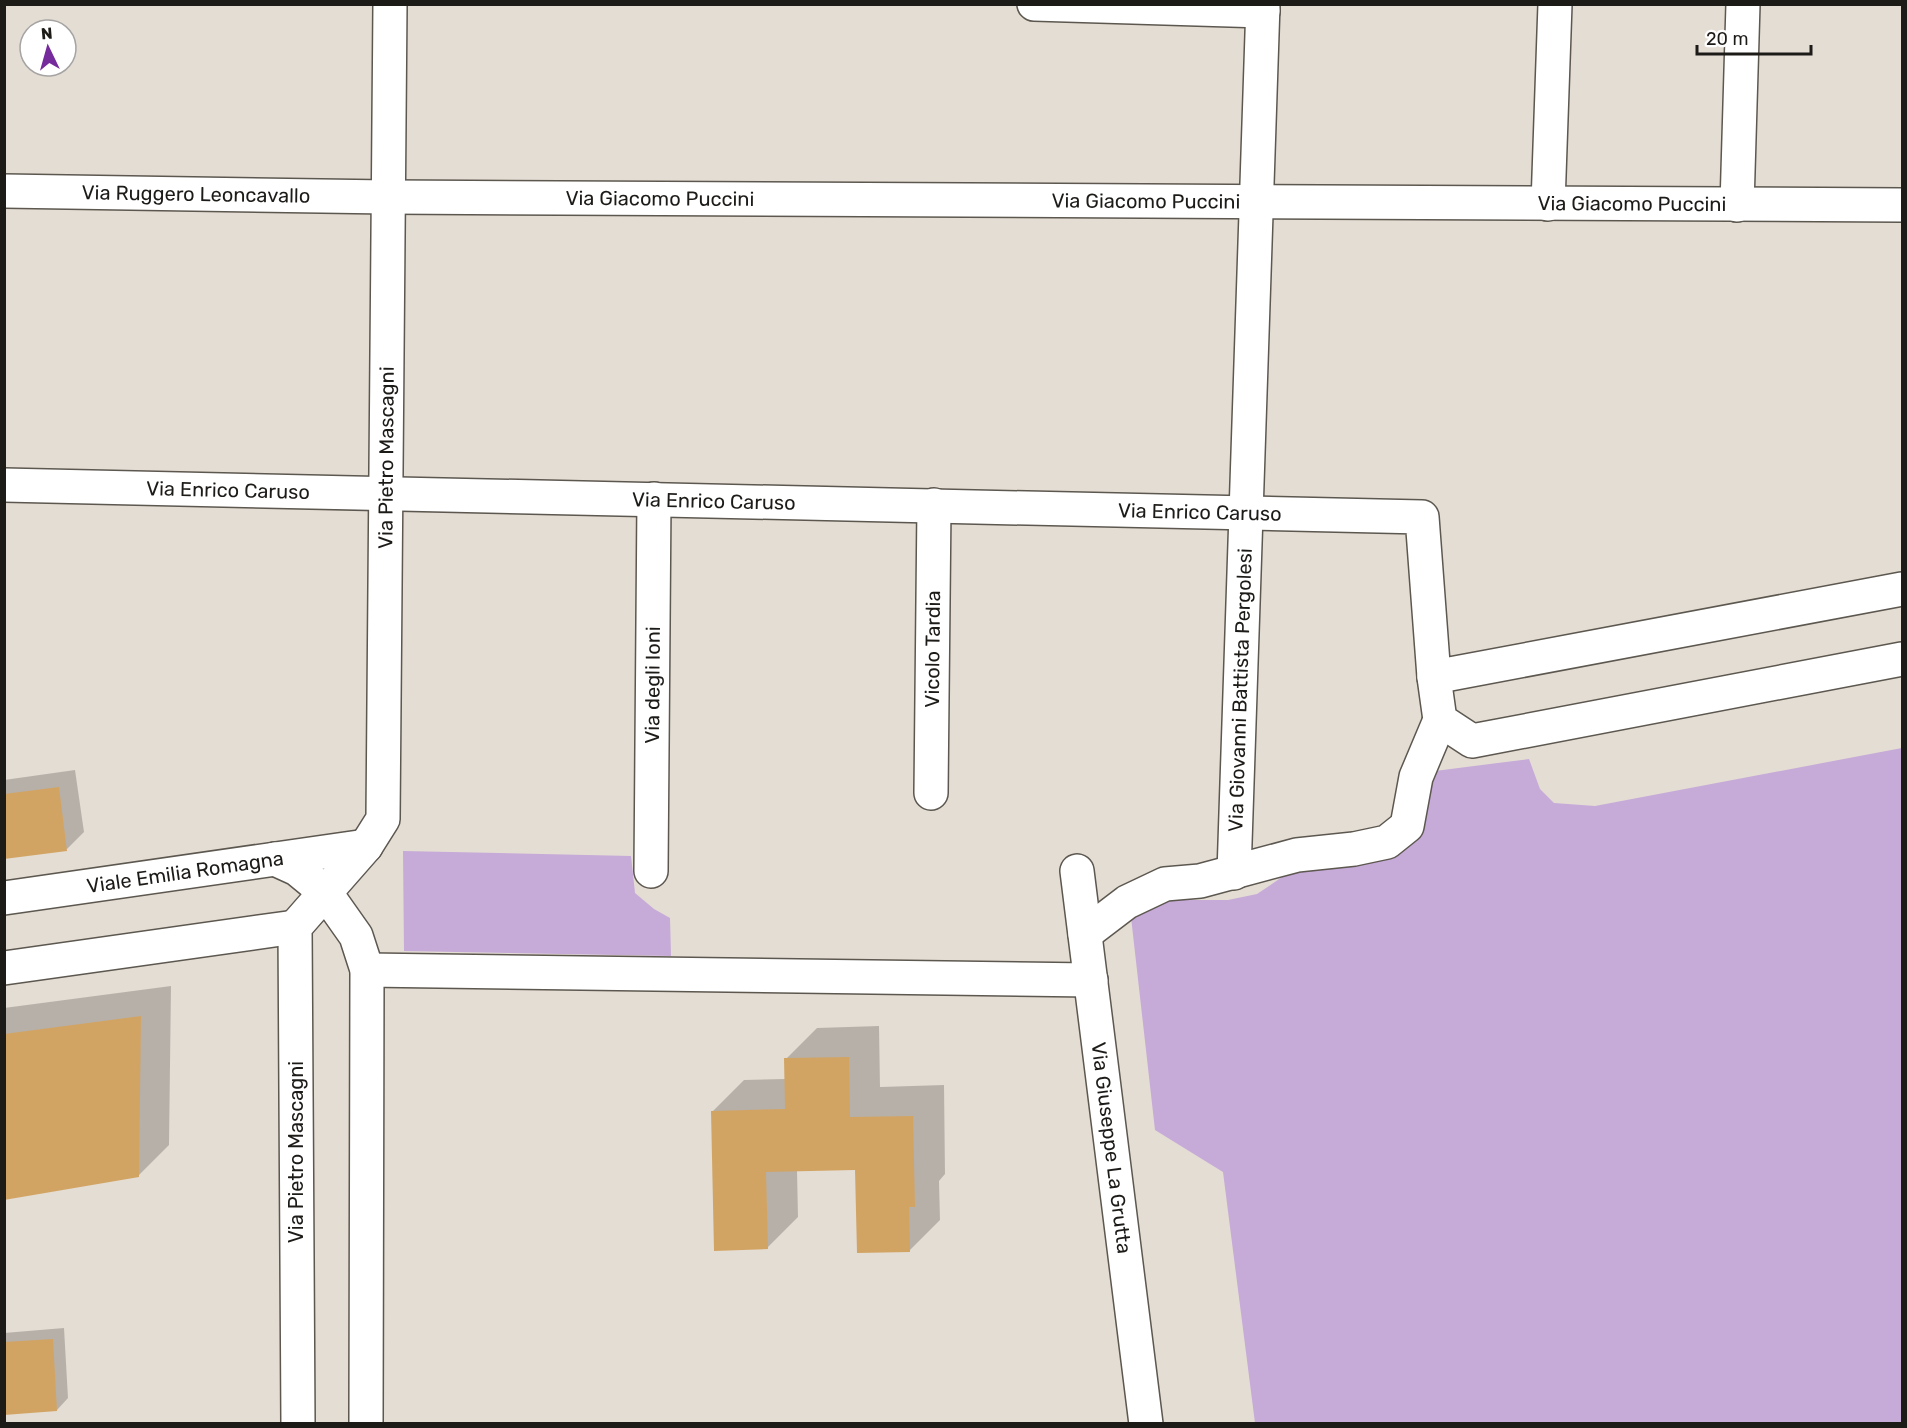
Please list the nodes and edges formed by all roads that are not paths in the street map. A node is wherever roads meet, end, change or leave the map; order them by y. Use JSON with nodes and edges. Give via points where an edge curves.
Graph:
{"nodes":[{"id":1,"x":390,"y":4,"type":"edge"},
{"id":2,"x":1034,"y":4,"type":"edge"},
{"id":3,"x":1555,"y":4,"type":"edge"},
{"id":4,"x":1743,"y":4,"type":"edge"},
{"id":5,"x":1263,"y":8,"type":"edge"},
{"id":6,"x":4,"y":191,"type":"edge"},
{"id":7,"x":388,"y":197,"type":"junction"},
{"id":8,"x":1257,"y":203,"type":"junction"},
{"id":9,"x":1548,"y":204,"type":"junction"},
{"id":10,"x":1737,"y":205,"type":"junction"},
{"id":11,"x":1902,"y":205,"type":"edge"},
{"id":12,"x":4,"y":484,"type":"edge"},
{"id":13,"x":386,"y":493,"type":"junction"},
{"id":14,"x":654,"y":499,"type":"junction"},
{"id":15,"x":934,"y":505,"type":"junction"},
{"id":16,"x":1246,"y":512,"type":"junction"},
{"id":17,"x":1902,"y":590,"type":"edge"},
{"id":18,"x":1902,"y":659,"type":"edge"},
{"id":19,"x":1434,"y":677,"type":"junction"},
{"id":20,"x":1440,"y":720,"type":"junction"},
{"id":21,"x":931,"y":793,"type":"dead end"},
{"id":22,"x":366,"y":846,"type":"junction"},
{"id":23,"x":275,"y":859,"type":"junction"},
{"id":24,"x":651,"y":871,"type":"dead end"},
{"id":25,"x":1077,"y":871,"type":"dead end"},
{"id":26,"x":1234,"y":873,"type":"junction"},
{"id":27,"x":326,"y":892,"type":"junction"},
{"id":28,"x":4,"y":898,"type":"edge"},
{"id":29,"x":295,"y":927,"type":"junction"},
{"id":30,"x":1085,"y":934,"type":"junction"},
{"id":31,"x":4,"y":968,"type":"edge"},
{"id":32,"x":366,"y":970,"type":"junction"},
{"id":33,"x":1091,"y":980,"type":"junction"},
{"id":34,"x":298,"y":1424,"type":"edge"},
{"id":35,"x":366,"y":1424,"type":"edge"},
{"id":36,"x":1146,"y":1424,"type":"edge"}],
"edges":[{"from":1,"to":7,"type":"street","name":"Via Pietro Mascagni"},
{"from":2,"to":5,"type":"street"},
{"from":3,"to":9,"type":"street"},
{"from":4,"to":10,"type":"street"},
{"from":5,"to":8,"type":"street","name":"Via Giovanni Battista Pergolesi"},
{"from":6,"to":7,"type":"street","name":"Via Ruggero Leoncavallo"},
{"from":7,"to":8,"type":"street","name":"Via Giacomo Puccini"},
{"from":7,"to":13,"type":"street","name":"Via Pietro Mascagni"},
{"from":8,"to":9,"type":"street","name":"Via Giacomo Puccini"},
{"from":8,"to":16,"type":"street","name":"Via Giovanni Battista Pergolesi"},
{"from":9,"to":10,"type":"street","name":"Via Giacomo Puccini"},
{"from":10,"to":11,"type":"street","name":"Via Giacomo Puccini"},
{"from":12,"to":13,"type":"street","name":"Via Enrico Caruso"},
{"from":13,"to":14,"type":"street","name":"Via Enrico Caruso"},
{"from":13,"to":22,"type":"street","name":"Via Pietro Mascagni","via":[[382,819]]},
{"from":14,"to":15,"type":"street","name":"Via Enrico Caruso"},
{"from":14,"to":24,"type":"street","name":"Via degli Ioni"},
{"from":15,"to":16,"type":"street","name":"Via Enrico Caruso"},
{"from":15,"to":21,"type":"street","name":"Vicolo Tardia"},
{"from":16,"to":19,"type":"street","name":"Via Enrico Caruso","via":[[1422,517]]},
{"from":16,"to":26,"type":"street","name":"Via Giovanni Battista Pergolesi"},
{"from":17,"to":19,"type":"street"},
{"from":18,"to":20,"type":"street","via":[[1472,741]]},
{"from":19,"to":20,"type":"street"},
{"from":20,"to":26,"type":"street","via":[[1416,777],[1407,826],[1386,842],[1297,855]]},
{"from":22,"to":23,"type":"street","name":"Viale Emilia Romagna"},
{"from":22,"to":27,"type":"street","name":"Via Pietro Mascagni"},
{"from":23,"to":27,"type":"street"},
{"from":23,"to":28,"type":"street","name":"Viale Emilia Romagna"},
{"from":25,"to":30,"type":"street","name":"Via Giuseppe La Grutta"},
{"from":26,"to":30,"type":"street","via":[[1165,884],[1127,903]]},
{"from":27,"to":29,"type":"street","name":"Via Pietro Mascagni"},
{"from":27,"to":32,"type":"street","via":[[356,936]]},
{"from":29,"to":31,"type":"street"},
{"from":29,"to":34,"type":"street","name":"Via Pietro Mascagni"},
{"from":30,"to":33,"type":"street","name":"Via Giuseppe La Grutta"},
{"from":32,"to":33,"type":"street"},
{"from":32,"to":35,"type":"street"},
{"from":33,"to":36,"type":"street","name":"Via Giuseppe La Grutta"}]}
